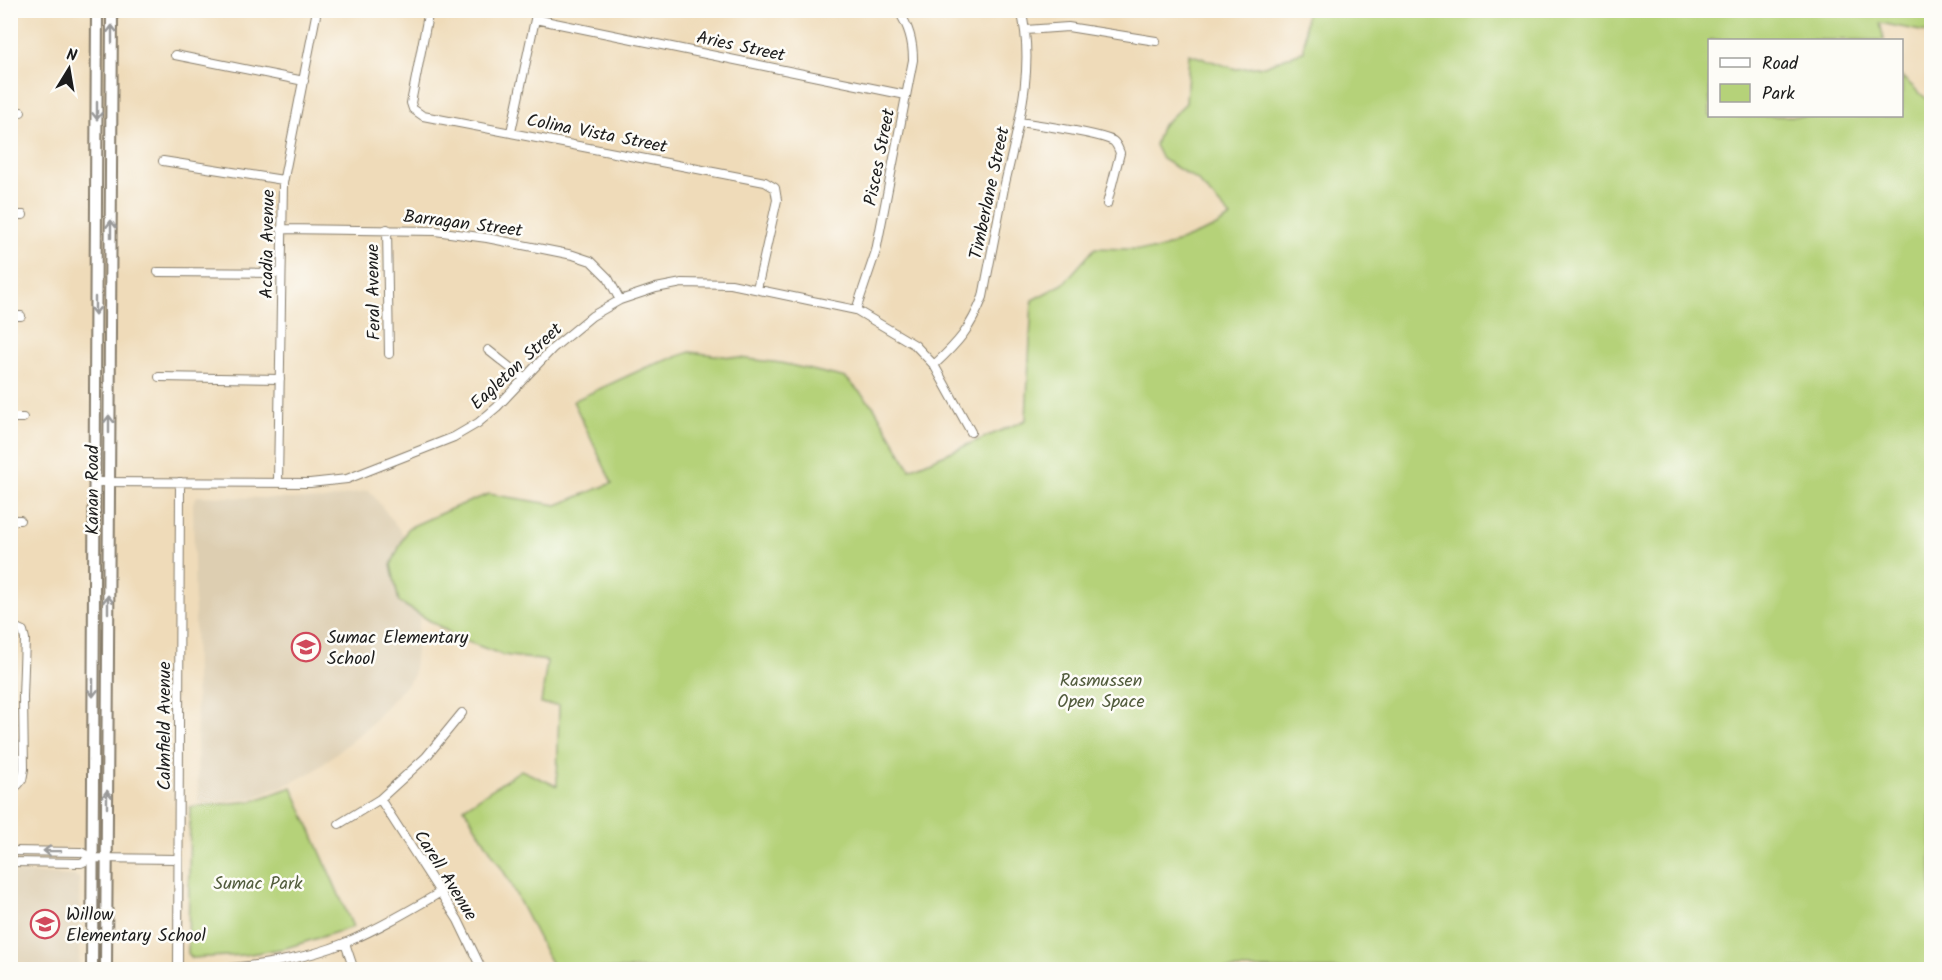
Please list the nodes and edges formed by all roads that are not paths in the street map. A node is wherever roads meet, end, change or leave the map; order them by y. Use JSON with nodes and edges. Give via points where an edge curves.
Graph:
{"nodes":[{"id":1,"x":97,"y":10,"type":"edge"},
{"id":2,"x":112,"y":10,"type":"edge"},
{"id":3,"x":317,"y":10,"type":"edge"},
{"id":4,"x":429,"y":10,"type":"edge"},
{"id":5,"x":537,"y":10,"type":"edge"},
{"id":6,"x":898,"y":10,"type":"edge"},
{"id":7,"x":1021,"y":10,"type":"edge"},
{"id":8,"x":536,"y":20,"type":"junction"},
{"id":9,"x":1026,"y":30,"type":"junction"},
{"id":10,"x":1156,"y":41,"type":"dead end"},
{"id":11,"x":175,"y":55,"type":"dead end"},
{"id":12,"x":304,"y":81,"type":"junction"},
{"id":13,"x":906,"y":95,"type":"junction"},
{"id":14,"x":10,"y":112,"type":"edge"},
{"id":15,"x":21,"y":112,"type":"dead end"},
{"id":16,"x":1019,"y":122,"type":"junction"},
{"id":17,"x":511,"y":132,"type":"junction"},
{"id":18,"x":163,"y":161,"type":"dead end"},
{"id":19,"x":283,"y":180,"type":"junction"},
{"id":20,"x":1107,"y":204,"type":"dead end"},
{"id":21,"x":10,"y":215,"type":"edge"},
{"id":22,"x":23,"y":215,"type":"dead end"},
{"id":23,"x":281,"y":229,"type":"junction"},
{"id":24,"x":387,"y":229,"type":"junction"},
{"id":25,"x":158,"y":272,"type":"dead end"},
{"id":26,"x":281,"y":273,"type":"junction"},
{"id":27,"x":757,"y":289,"type":"junction"},
{"id":28,"x":620,"y":300,"type":"junction"},
{"id":29,"x":856,"y":310,"type":"junction"},
{"id":30,"x":10,"y":316,"type":"edge"},
{"id":31,"x":21,"y":316,"type":"dead end"},
{"id":32,"x":488,"y":350,"type":"dead end"},
{"id":33,"x":389,"y":354,"type":"dead end"},
{"id":34,"x":934,"y":365,"type":"junction"},
{"id":35,"x":159,"y":377,"type":"dead end"},
{"id":36,"x":523,"y":378,"type":"junction"},
{"id":37,"x":280,"y":379,"type":"junction"},
{"id":38,"x":10,"y":418,"type":"edge"},
{"id":39,"x":23,"y":418,"type":"dead end"},
{"id":40,"x":971,"y":432,"type":"dead end"},
{"id":41,"x":94,"y":482,"type":"junction"},
{"id":42,"x":109,"y":482,"type":"junction"},
{"id":43,"x":180,"y":482,"type":"junction"},
{"id":44,"x":278,"y":482,"type":"junction"},
{"id":45,"x":10,"y":625,"type":"edge"},
{"id":46,"x":462,"y":713,"type":"dead end"},
{"id":47,"x":14,"y":785,"type":"edge"},
{"id":48,"x":380,"y":799,"type":"junction"},
{"id":49,"x":339,"y":824,"type":"dead end"},
{"id":50,"x":10,"y":851,"type":"edge"},
{"id":51,"x":92,"y":858,"type":"junction"},
{"id":52,"x":107,"y":858,"type":"junction"},
{"id":53,"x":177,"y":859,"type":"junction"},
{"id":54,"x":10,"y":862,"type":"edge"},
{"id":55,"x":441,"y":892,"type":"junction"},
{"id":56,"x":345,"y":943,"type":"junction"},
{"id":57,"x":92,"y":969,"type":"edge"},
{"id":58,"x":106,"y":969,"type":"edge"},
{"id":59,"x":178,"y":969,"type":"edge"},
{"id":60,"x":203,"y":969,"type":"edge"},
{"id":61,"x":354,"y":969,"type":"edge"},
{"id":62,"x":482,"y":969,"type":"edge"}],
"edges":[{"from":1,"to":41,"type":"main road","name":"Kanan Road","one_way":true},
{"from":42,"to":2,"type":"main road","name":"Kanan Road","one_way":true},
{"from":3,"to":12,"type":"street","name":"Acadia Avenue"},
{"from":4,"to":17,"type":"street","name":"Colina Vista Street","via":[[412,109],[423,116]]},
{"from":5,"to":8,"type":"street"},
{"from":6,"to":13,"type":"street","name":"Pisces Street","via":[[913,44]]},
{"from":7,"to":9,"type":"street","name":"Timberlane Street"},
{"from":8,"to":13,"type":"street","name":"Aries Street"},
{"from":8,"to":17,"type":"street"},
{"from":9,"to":10,"type":"street","via":[[1068,27]]},
{"from":9,"to":16,"type":"street","name":"Timberlane Street","via":[[1026,81]]},
{"from":11,"to":12,"type":"street"},
{"from":12,"to":19,"type":"street","name":"Acadia Avenue"},
{"from":13,"to":29,"type":"street","name":"Pisces Street","via":[[876,250]]},
{"from":14,"to":15,"type":"street"},
{"from":16,"to":20,"type":"street","via":[[1096,136],[1118,146],[1120,153]]},
{"from":16,"to":34,"type":"street","name":"Timberlane Street","via":[[983,297],[959,342]]},
{"from":17,"to":27,"type":"street","name":"Colina Vista Street","via":[[765,182],[776,188],[777,200]]},
{"from":18,"to":19,"type":"street"},
{"from":19,"to":23,"type":"street","name":"Acadia Avenue"},
{"from":21,"to":22,"type":"street"},
{"from":23,"to":24,"type":"street","name":"Barragan Street"},
{"from":23,"to":26,"type":"street","name":"Acadia Avenue"},
{"from":24,"to":28,"type":"street","name":"Barragan Street","via":[[456,234],[573,255],[591,261],[608,278]]},
{"from":24,"to":33,"type":"street","name":"Feral Avenue"},
{"from":25,"to":26,"type":"street"},
{"from":26,"to":37,"type":"street","name":"Acadia Avenue"},
{"from":27,"to":28,"type":"street","name":"Eagleton Street","via":[[682,283]]},
{"from":27,"to":29,"type":"street","name":"Eagleton Street"},
{"from":28,"to":36,"type":"street","name":"Eagleton Street","via":[[592,316]]},
{"from":29,"to":34,"type":"street","name":"Eagleton Street","via":[[915,345]]},
{"from":30,"to":31,"type":"street"},
{"from":32,"to":36,"type":"street"},
{"from":34,"to":40,"type":"street","name":"Eagleton Street"},
{"from":35,"to":37,"type":"street"},
{"from":36,"to":44,"type":"street","name":"Eagleton Street","via":[[497,407],[454,437],[347,479]]},
{"from":37,"to":44,"type":"street","name":"Acadia Avenue"},
{"from":38,"to":39,"type":"street"},
{"from":41,"to":42,"type":"street","name":"Eagleton Street"},
{"from":41,"to":51,"type":"main road","name":"Kanan Road","one_way":true},
{"from":42,"to":43,"type":"street","name":"Eagleton Street"},
{"from":52,"to":42,"type":"main road","name":"Kanan Road","one_way":true},
{"from":43,"to":44,"type":"street","name":"Eagleton Street"},
{"from":43,"to":53,"type":"street","name":"Calmfield Avenue"},
{"from":45,"to":47,"type":"street","via":[[18,627],[25,639],[24,769],[22,780]]},
{"from":46,"to":48,"type":"street","via":[[426,757]]},
{"from":48,"to":49,"type":"street"},
{"from":48,"to":55,"type":"street","name":"Carell Avenue"},
{"from":51,"to":50,"type":"street","one_way":true,"via":[[81,852]]},
{"from":51,"to":52,"type":"street"},
{"from":51,"to":54,"type":"street","via":[[81,863]]},
{"from":51,"to":57,"type":"main road","name":"Kanan Road"},
{"from":52,"to":53,"type":"street"},
{"from":52,"to":58,"type":"main road","name":"Kanan Road"},
{"from":53,"to":59,"type":"street","name":"Calmfield Avenue"},
{"from":55,"to":56,"type":"street"},
{"from":55,"to":62,"type":"street","name":"Carell Avenue"},
{"from":56,"to":60,"type":"street","via":[[286,960]]},
{"from":56,"to":61,"type":"street"}]}
